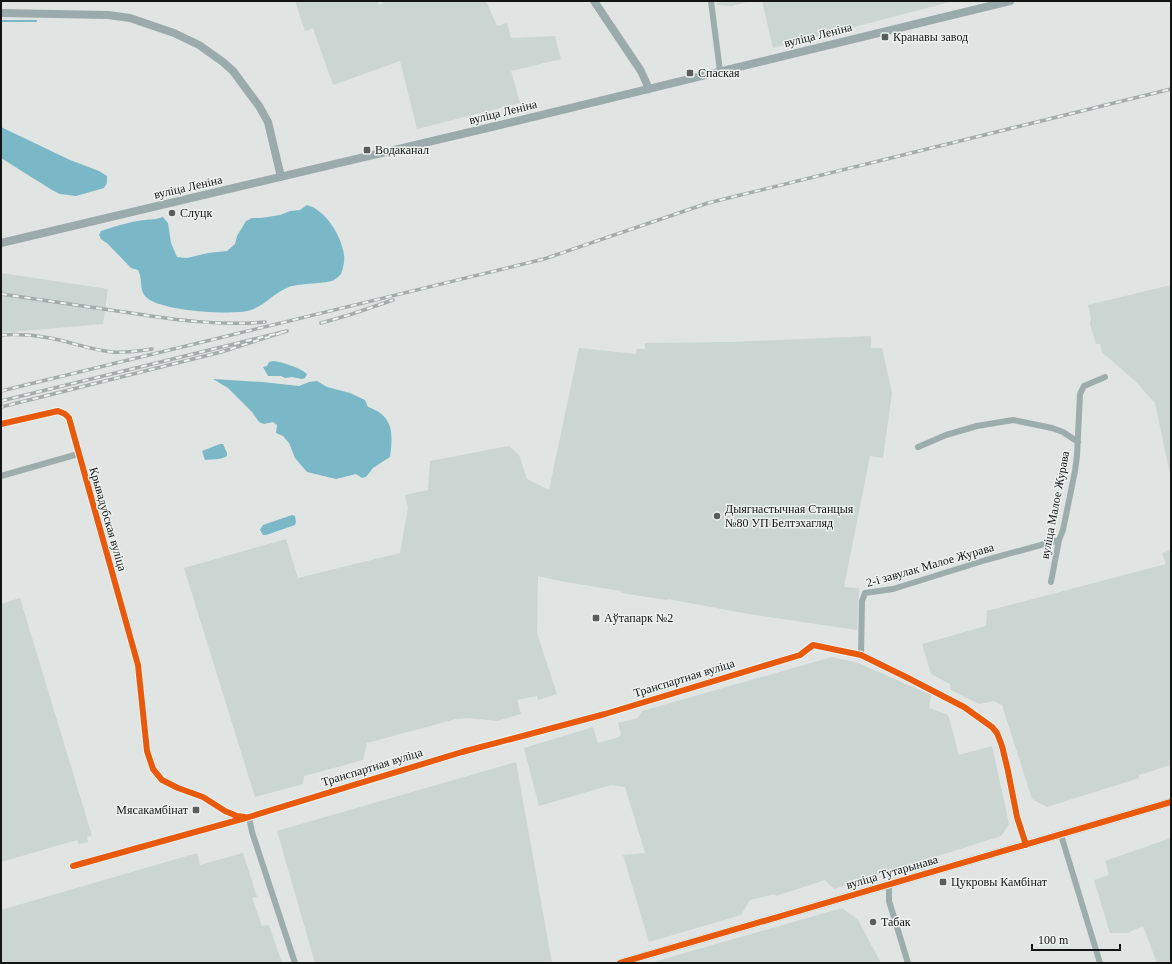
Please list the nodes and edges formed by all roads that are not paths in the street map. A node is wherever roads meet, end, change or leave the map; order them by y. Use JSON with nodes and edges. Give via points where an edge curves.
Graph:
{"nodes":[{"id":1,"x":594,"y":1,"type":"edge"},
{"id":2,"x":711,"y":1,"type":"edge"},
{"id":3,"x":1007,"y":1,"type":"edge"},
{"id":4,"x":1,"y":13,"type":"edge"},
{"id":5,"x":720,"y":71,"type":"junction"},
{"id":6,"x":649,"y":89,"type":"junction"},
{"id":7,"x":281,"y":177,"type":"junction"},
{"id":8,"x":1,"y":244,"type":"edge"},
{"id":9,"x":1105,"y":377,"type":"dead end"},
{"id":10,"x":1,"y":424,"type":"edge"},
{"id":11,"x":1078,"y":442,"type":"junction"},
{"id":12,"x":918,"y":447,"type":"dead end"},
{"id":13,"x":78,"y":454,"type":"junction"},
{"id":14,"x":1,"y":476,"type":"edge"},
{"id":15,"x":1059,"y":540,"type":"junction"},
{"id":16,"x":1051,"y":582,"type":"dead end"},
{"id":17,"x":861,"y":655,"type":"junction"},
{"id":18,"x":1171,"y":802,"type":"edge"},
{"id":19,"x":249,"y":817,"type":"junction"},
{"id":20,"x":1062,"y":835,"type":"junction"},
{"id":21,"x":1026,"y":845,"type":"junction"},
{"id":22,"x":73,"y":866,"type":"dead end"},
{"id":23,"x":889,"y":884,"type":"junction"},
{"id":24,"x":295,"y":963,"type":"edge"},
{"id":25,"x":620,"y":963,"type":"edge"},
{"id":26,"x":908,"y":963,"type":"edge"},
{"id":27,"x":1100,"y":963,"type":"edge"}],
"edges":[{"from":1,"to":6,"type":"street"},
{"from":2,"to":5,"type":"street"},
{"from":3,"to":5,"type":"street","name":"вуліца Леніна"},
{"from":4,"to":7,"type":"street","via":[[108,15],[130,18],[174,33],[198,45],[233,71],[259,106],[268,122]]},
{"from":5,"to":6,"type":"street","name":"вуліца Леніна"},
{"from":6,"to":7,"type":"street","name":"вуліца Леніна"},
{"from":7,"to":8,"type":"street","name":"вуліца Леніна"},
{"from":9,"to":11,"type":"street","name":"вуліца Малое Журава","via":[[1084,386],[1080,394]]},
{"from":10,"to":13,"type":"street","name":"Крывадубская вуліца","via":[[58,411],[69,418]]},
{"from":11,"to":12,"type":"street","via":[[1052,428],[1013,420],[977,426]]},
{"from":11,"to":15,"type":"street","name":"вуліца Малое Журава","via":[[1068,508]]},
{"from":13,"to":14,"type":"street"},
{"from":13,"to":19,"type":"street","name":"Крывадубская вуліца","via":[[138,665],[147,752],[153,769],[162,780],[202,797],[225,811]]},
{"from":15,"to":16,"type":"street","name":"вуліца Малое Журава"},
{"from":15,"to":17,"type":"street","name":"2-і завулак Малое Журава","via":[[893,589],[865,593],[862,602]]},
{"from":17,"to":19,"type":"street","name":"Транспартная вуліца","via":[[813,645],[800,655],[605,714],[462,752]]},
{"from":17,"to":21,"type":"street","name":"Транспартная вуліца","via":[[964,707],[992,727],[1002,746],[1017,817]]},
{"from":18,"to":20,"type":"street","name":"вуліца Тутарынава"},
{"from":19,"to":22,"type":"street","name":"Транспартная вуліца"},
{"from":19,"to":24,"type":"street"},
{"from":20,"to":21,"type":"street","name":"вуліца Тутарынава"},
{"from":20,"to":27,"type":"street"},
{"from":21,"to":23,"type":"street","name":"вуліца Тутарынава"},
{"from":23,"to":25,"type":"street","name":"вуліца Тутарынава"},
{"from":23,"to":26,"type":"street","via":[[889,901]]}]}
